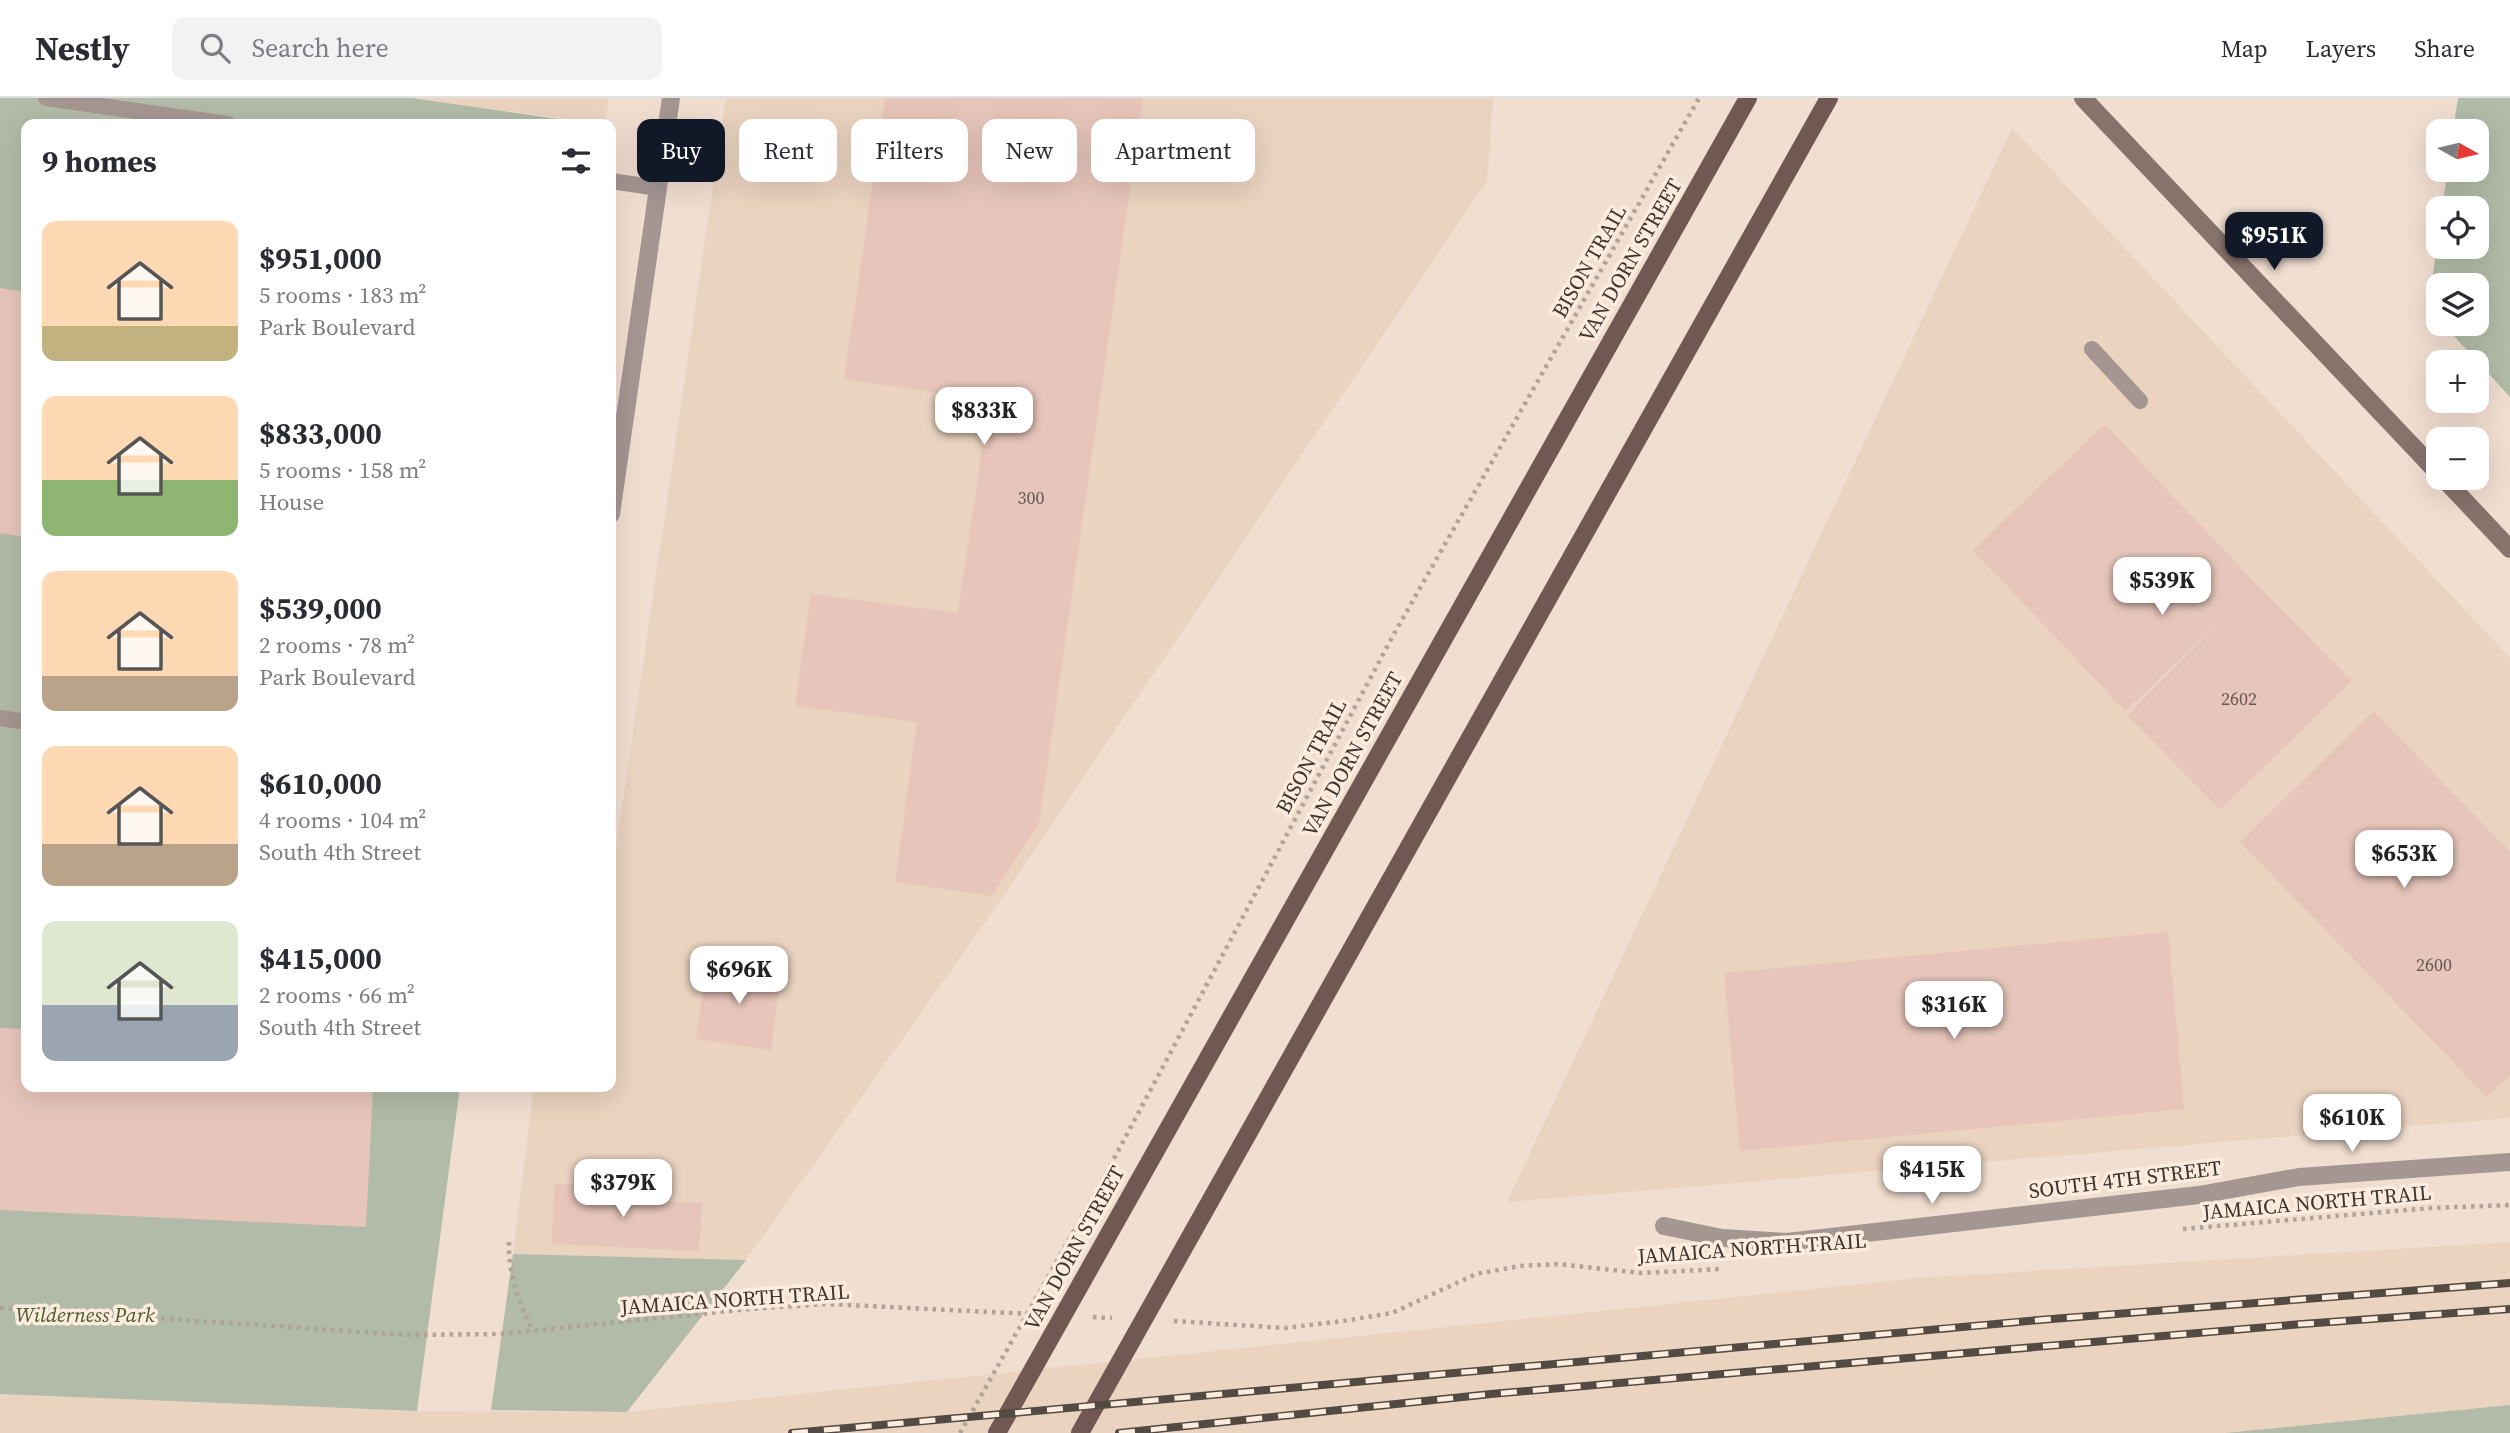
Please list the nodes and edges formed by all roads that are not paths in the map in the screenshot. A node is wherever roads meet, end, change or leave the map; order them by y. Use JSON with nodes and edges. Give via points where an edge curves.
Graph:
{"nodes":[{"id":1,"x":46,"y":98,"type":"edge"},
{"id":2,"x":671,"y":98,"type":"edge"},
{"id":3,"x":1748,"y":98,"type":"edge"},
{"id":4,"x":1829,"y":98,"type":"edge"},
{"id":5,"x":2082,"y":98,"type":"edge"},
{"id":6,"x":193,"y":119,"type":"edge"},
{"id":7,"x":616,"y":182,"type":"edge"},
{"id":8,"x":658,"y":188,"type":"junction"},
{"id":9,"x":2092,"y":349,"type":"dead end"},
{"id":10,"x":2140,"y":401,"type":"dead end"},
{"id":11,"x":2426,"y":459,"type":"edge"},
{"id":12,"x":616,"y":479,"type":"edge"},
{"id":13,"x":2454,"y":490,"type":"edge"},
{"id":14,"x":2510,"y":549,"type":"edge"},
{"id":15,"x":0,"y":718,"type":"edge"},
{"id":16,"x":21,"y":721,"type":"edge"},
{"id":17,"x":2510,"y":1162,"type":"edge"},
{"id":18,"x":1664,"y":1226,"type":"dead end"},
{"id":19,"x":996,"y":1433,"type":"edge"},
{"id":20,"x":1080,"y":1433,"type":"edge"}],
"edges":[{"from":1,"to":6,"type":"lane"},
{"from":2,"to":8,"type":"street"},
{"from":3,"to":19,"type":"main road","name":"VAN DORN STREET"},
{"from":4,"to":20,"type":"main road"},
{"from":5,"to":11,"type":"main road"},
{"from":7,"to":8,"type":"lane"},
{"from":8,"to":12,"type":"street"},
{"from":9,"to":10,"type":"lane"},
{"from":13,"to":14,"type":"main road"},
{"from":15,"to":16,"type":"lane"},
{"from":17,"to":18,"type":"street","name":"SOUTH 4TH STREET","via":[[2299,1177],[2199,1195],[1787,1242],[1722,1238]]}]}
